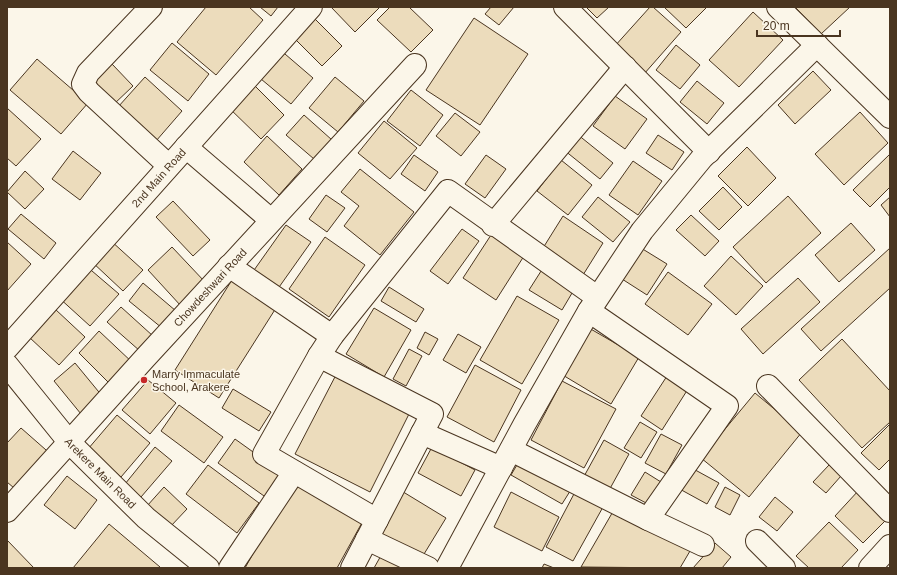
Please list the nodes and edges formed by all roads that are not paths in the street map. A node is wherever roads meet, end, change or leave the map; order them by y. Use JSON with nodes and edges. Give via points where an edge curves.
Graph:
{"nodes":[{"id":1,"x":151,"y":7,"type":"edge"},
{"id":2,"x":311,"y":7,"type":"edge"},
{"id":3,"x":564,"y":7,"type":"edge"},
{"id":4,"x":778,"y":7,"type":"edge"},
{"id":5,"x":817,"y":44,"type":"junction"},
{"id":6,"x":415,"y":65,"type":"dead end"},
{"id":7,"x":625,"y":67,"type":"junction"},
{"id":8,"x":890,"y":117,"type":"edge"},
{"id":9,"x":186,"y":147,"type":"junction"},
{"id":10,"x":709,"y":152,"type":"junction"},
{"id":11,"x":168,"y":165,"type":"junction"},
{"id":12,"x":271,"y":220,"type":"junction"},
{"id":13,"x":493,"y":225,"type":"junction"},
{"id":14,"x":229,"y":266,"type":"junction"},
{"id":15,"x":593,"y":304,"type":"junction"},
{"id":16,"x":332,"y":336,"type":"junction"},
{"id":17,"x":7,"y":348,"type":"edge"},
{"id":18,"x":319,"y":356,"type":"junction"},
{"id":19,"x":7,"y":365,"type":"edge"},
{"id":20,"x":768,"y":386,"type":"dead end"},
{"id":21,"x":422,"y":433,"type":"junction"},
{"id":22,"x":70,"y":442,"type":"junction"},
{"id":23,"x":506,"y":459,"type":"junction"},
{"id":24,"x":294,"y":472,"type":"junction"},
{"id":25,"x":7,"y":511,"type":"edge"},
{"id":26,"x":890,"y":511,"type":"edge"},
{"id":27,"x":648,"y":520,"type":"junction"},
{"id":28,"x":372,"y":530,"type":"junction"},
{"id":29,"x":757,"y":542,"type":"dead end"},
{"id":30,"x":703,"y":545,"type":"dead end"},
{"id":31,"x":890,"y":546,"type":"edge"},
{"id":32,"x":208,"y":568,"type":"edge"},
{"id":33,"x":230,"y":568,"type":"edge"},
{"id":34,"x":352,"y":568,"type":"edge"},
{"id":35,"x":428,"y":568,"type":"edge"},
{"id":36,"x":447,"y":568,"type":"edge"},
{"id":37,"x":784,"y":568,"type":"edge"},
{"id":38,"x":870,"y":568,"type":"edge"}],
"edges":[{"from":1,"to":11,"type":"street","via":[[88,73],[83,84]]},
{"from":2,"to":9,"type":"street","name":"2nd Main Road"},
{"from":3,"to":7,"type":"street"},
{"from":4,"to":5,"type":"street"},
{"from":5,"to":8,"type":"street"},
{"from":5,"to":10,"type":"street"},
{"from":6,"to":12,"type":"street","name":"Chowdeshwari Road"},
{"from":7,"to":10,"type":"street"},
{"from":7,"to":13,"type":"street"},
{"from":9,"to":11,"type":"street","name":"2nd Main Road"},
{"from":9,"to":12,"type":"street"},
{"from":10,"to":15,"type":"street","via":[[642,231]]},
{"from":11,"to":17,"type":"street","name":"2nd Main Road"},
{"from":12,"to":14,"type":"street","name":"Chowdeshwari Road"},
{"from":13,"to":15,"type":"street"},
{"from":13,"to":16,"type":"street","via":[[448,192]]},
{"from":14,"to":16,"type":"street"},
{"from":14,"to":22,"type":"street","name":"Chowdeshwari Road"},
{"from":15,"to":23,"type":"street"},
{"from":15,"to":27,"type":"street","via":[[727,406]]},
{"from":16,"to":18,"type":"street"},
{"from":18,"to":21,"type":"street","via":[[432,414]]},
{"from":18,"to":24,"type":"street","via":[[264,454]]},
{"from":19,"to":22,"type":"street","name":"Arekere Main Road"},
{"from":20,"to":26,"type":"street"},
{"from":21,"to":23,"type":"street"},
{"from":21,"to":28,"type":"street"},
{"from":22,"to":25,"type":"street","name":"Chowdeshwari Road"},
{"from":22,"to":32,"type":"street","name":"Arekere Main Road","via":[[146,518]]},
{"from":23,"to":27,"type":"street"},
{"from":23,"to":36,"type":"street"},
{"from":24,"to":28,"type":"street"},
{"from":24,"to":33,"type":"street"},
{"from":27,"to":30,"type":"street"},
{"from":28,"to":34,"type":"street"},
{"from":28,"to":35,"type":"street"},
{"from":29,"to":37,"type":"street"},
{"from":31,"to":38,"type":"street"}]}
